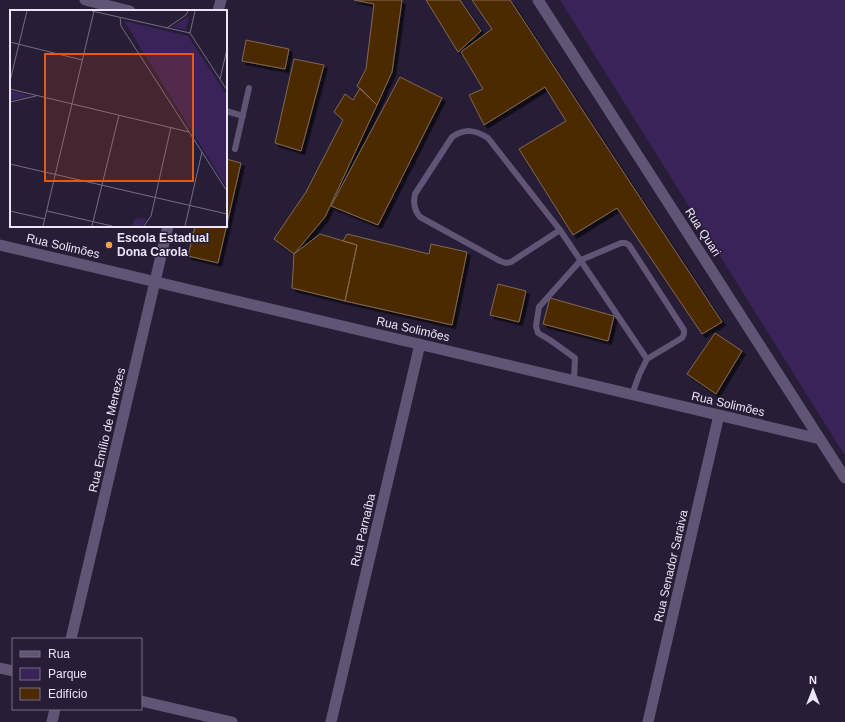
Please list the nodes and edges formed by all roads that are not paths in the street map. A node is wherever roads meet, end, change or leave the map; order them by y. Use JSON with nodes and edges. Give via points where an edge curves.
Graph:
{"nodes":[{"id":1,"x":85,"y":0,"type":"edge"},
{"id":2,"x":221,"y":0,"type":"edge"},
{"id":3,"x":538,"y":0,"type":"edge"},
{"id":4,"x":126,"y":10,"type":"edge"},
{"id":5,"x":218,"y":10,"type":"edge"},
{"id":6,"x":250,"y":88,"type":"dead end"},
{"id":7,"x":227,"y":111,"type":"edge"},
{"id":8,"x":242,"y":116,"type":"junction"},
{"id":9,"x":235,"y":149,"type":"dead end"},
{"id":10,"x":168,"y":227,"type":"edge"},
{"id":11,"x":560,"y":230,"type":"junction"},
{"id":12,"x":0,"y":245,"type":"edge"},
{"id":13,"x":581,"y":260,"type":"junction"},
{"id":14,"x":155,"y":282,"type":"junction"},
{"id":15,"x":420,"y":344,"type":"junction"},
{"id":16,"x":647,"y":359,"type":"junction"},
{"id":17,"x":574,"y":381,"type":"junction"},
{"id":18,"x":632,"y":395,"type":"junction"},
{"id":19,"x":719,"y":415,"type":"junction"},
{"id":20,"x":820,"y":439,"type":"junction"},
{"id":21,"x":845,"y":478,"type":"edge"},
{"id":22,"x":71,"y":638,"type":"edge"},
{"id":23,"x":0,"y":668,"type":"edge"},
{"id":24,"x":12,"y":671,"type":"edge"},
{"id":25,"x":142,"y":701,"type":"edge"},
{"id":26,"x":55,"y":710,"type":"edge"},
{"id":27,"x":52,"y":722,"type":"edge"},
{"id":28,"x":232,"y":722,"type":"edge"},
{"id":29,"x":331,"y":722,"type":"edge"},
{"id":30,"x":648,"y":722,"type":"edge"}],
"edges":[{"from":1,"to":4,"type":"street"},
{"from":2,"to":5,"type":"street"},
{"from":3,"to":20,"type":"street","name":"Rua Quari"},
{"from":6,"to":8,"type":"lane"},
{"from":7,"to":8,"type":"lane"},
{"from":8,"to":9,"type":"lane"},
{"from":10,"to":14,"type":"street","name":"Rua Emílio de Menezes"},
{"from":11,"to":11,"type":"lane","via":[[488,138],[477,132],[464,131],[452,137],[413,201],[416,213],[420,217],[506,263]]},
{"from":11,"to":13,"type":"lane"},
{"from":12,"to":14,"type":"street","name":"Rua Solimões"},
{"from":13,"to":16,"type":"lane"},
{"from":13,"to":16,"type":"lane","via":[[620,243],[629,245],[684,330],[682,338]]},
{"from":13,"to":17,"type":"lane","via":[[539,307],[536,326],[538,333],[575,358]]},
{"from":14,"to":15,"type":"street","name":"Rua Solimões"},
{"from":14,"to":22,"type":"street","name":"Rua Emílio de Menezes"},
{"from":15,"to":17,"type":"street","name":"Rua Solimões"},
{"from":15,"to":29,"type":"street","name":"Rua Parnaíba"},
{"from":16,"to":18,"type":"lane"},
{"from":17,"to":18,"type":"street","name":"Rua Solimões"},
{"from":18,"to":19,"type":"street","name":"Rua Solimões"},
{"from":19,"to":20,"type":"street","name":"Rua Solimões"},
{"from":19,"to":30,"type":"street","name":"Rua Senador Saraiva"},
{"from":20,"to":21,"type":"street","name":"Rua Quari"},
{"from":23,"to":24,"type":"street"},
{"from":25,"to":28,"type":"street"},
{"from":26,"to":27,"type":"street"}]}
